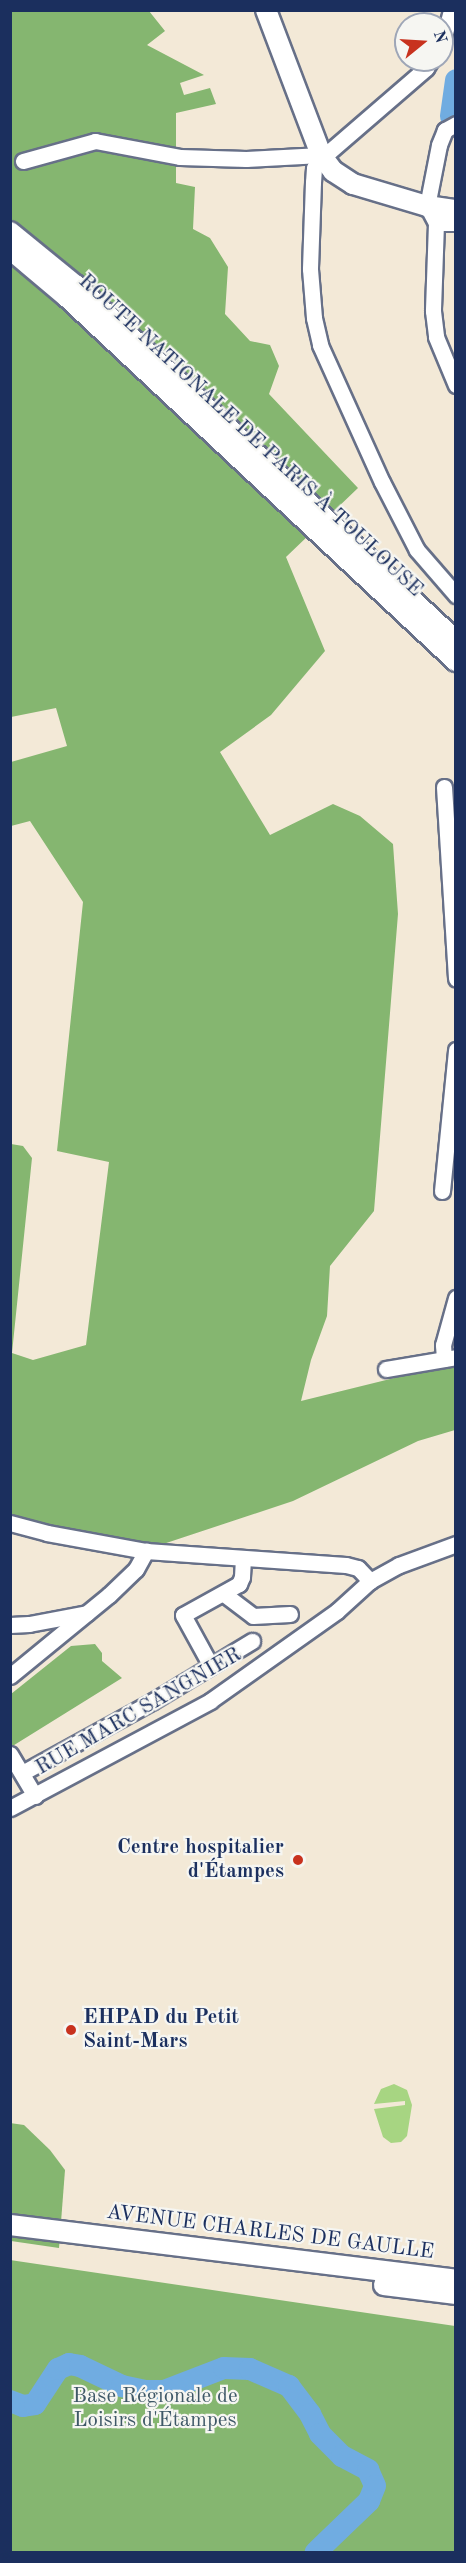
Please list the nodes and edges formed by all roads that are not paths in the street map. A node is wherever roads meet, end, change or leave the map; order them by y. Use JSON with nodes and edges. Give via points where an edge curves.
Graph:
{"nodes":[{"id":1,"x":266,"y":10,"type":"edge"},
{"id":2,"x":421,"y":72,"type":"edge"},
{"id":3,"x":452,"y":125,"type":"edge"},
{"id":4,"x":321,"y":155,"type":"junction"},
{"id":5,"x":23,"y":161,"type":"dead end"},
{"id":6,"x":456,"y":210,"type":"edge"},
{"id":7,"x":431,"y":214,"type":"junction"},
{"id":8,"x":456,"y":223,"type":"edge"},
{"id":9,"x":10,"y":232,"type":"edge"},
{"id":10,"x":10,"y":249,"type":"edge"},
{"id":11,"x":456,"y":385,"type":"edge"},
{"id":12,"x":456,"y":595,"type":"edge"},
{"id":13,"x":456,"y":641,"type":"edge"},
{"id":14,"x":456,"y":661,"type":"edge"},
{"id":15,"x":444,"y":787,"type":"dead end"},
{"id":16,"x":456,"y":978,"type":"edge"},
{"id":17,"x":456,"y":1050,"type":"edge"},
{"id":18,"x":442,"y":1191,"type":"dead end"},
{"id":19,"x":456,"y":1298,"type":"edge"},
{"id":20,"x":450,"y":1358,"type":"edge"},
{"id":21,"x":386,"y":1369,"type":"dead end"},
{"id":22,"x":10,"y":1523,"type":"edge"},
{"id":23,"x":456,"y":1544,"type":"edge"},
{"id":24,"x":147,"y":1551,"type":"junction"},
{"id":25,"x":243,"y":1559,"type":"junction"},
{"id":26,"x":370,"y":1581,"type":"junction"},
{"id":27,"x":224,"y":1594,"type":"junction"},
{"id":28,"x":88,"y":1613,"type":"junction"},
{"id":29,"x":290,"y":1614,"type":"dead end"},
{"id":30,"x":10,"y":1625,"type":"edge"},
{"id":31,"x":252,"y":1641,"type":"dead end"},
{"id":32,"x":17,"y":1666,"type":"edge"},
{"id":33,"x":211,"y":1666,"type":"junction"},
{"id":34,"x":10,"y":1676,"type":"edge"},
{"id":35,"x":10,"y":1754,"type":"edge"},
{"id":36,"x":22,"y":1773,"type":"junction"},
{"id":37,"x":35,"y":1796,"type":"junction"},
{"id":38,"x":10,"y":1808,"type":"edge"},
{"id":39,"x":10,"y":2224,"type":"edge"},
{"id":40,"x":79,"y":2234,"type":"junction"},
{"id":41,"x":456,"y":2280,"type":"edge"},
{"id":42,"x":456,"y":2294,"type":"edge"}],
"edges":[{"from":1,"to":4,"type":"main road"},
{"from":2,"to":4,"type":"street","via":[[330,152]]},
{"from":3,"to":7,"type":"street","via":[[435,156]]},
{"from":4,"to":5,"type":"street","via":[[180,158],[94,141]]},
{"from":4,"to":7,"type":"main road","via":[[333,171],[353,184]]},
{"from":4,"to":12,"type":"street","via":[[314,168],[310,269],[320,345],[417,550]]},
{"from":6,"to":7,"type":"main road"},
{"from":7,"to":8,"type":"street"},
{"from":7,"to":11,"type":"street","via":[[436,337]]},
{"from":9,"to":13,"type":"main road","name":"ROUTE NATIONALE DE PARIS À TOULOUSE","via":[[75,285]]},
{"from":10,"to":14,"type":"main road","name":"ROUTE NATIONALE DE PARIS À TOULOUSE","via":[[67,297]]},
{"from":15,"to":16,"type":"street"},
{"from":17,"to":18,"type":"street"},
{"from":19,"to":20,"type":"street","via":[[443,1345]]},
{"from":20,"to":21,"type":"street"},
{"from":22,"to":24,"type":"street"},
{"from":23,"to":26,"type":"street","name":"RUE MARC SANGNIER","via":[[399,1565]]},
{"from":24,"to":25,"type":"street"},
{"from":24,"to":28,"type":"street","via":[[136,1569]]},
{"from":25,"to":26,"type":"street","via":[[346,1565],[358,1569]]},
{"from":25,"to":27,"type":"street","via":[[239,1584]]},
{"from":26,"to":37,"type":"street","name":"RUE MARC SANGNIER","via":[[337,1611],[210,1701]]},
{"from":27,"to":29,"type":"street","via":[[253,1616]]},
{"from":27,"to":33,"type":"street","via":[[183,1615]]},
{"from":28,"to":30,"type":"street"},
{"from":28,"to":32,"type":"street"},
{"from":31,"to":33,"type":"street"},
{"from":32,"to":34,"type":"street"},
{"from":33,"to":36,"type":"street"},
{"from":35,"to":36,"type":"street"},
{"from":36,"to":37,"type":"street"},
{"from":37,"to":38,"type":"street","name":"RUE MARC SANGNIER"},
{"from":39,"to":40,"type":"main road","name":"AVENUE CHARLES DE GAULLE"},
{"from":40,"to":41,"type":"main road","name":"AVENUE CHARLES DE GAULLE"},
{"from":40,"to":42,"type":"main road","name":"AVENUE CHARLES DE GAULLE","via":[[259,2269]]}]}
